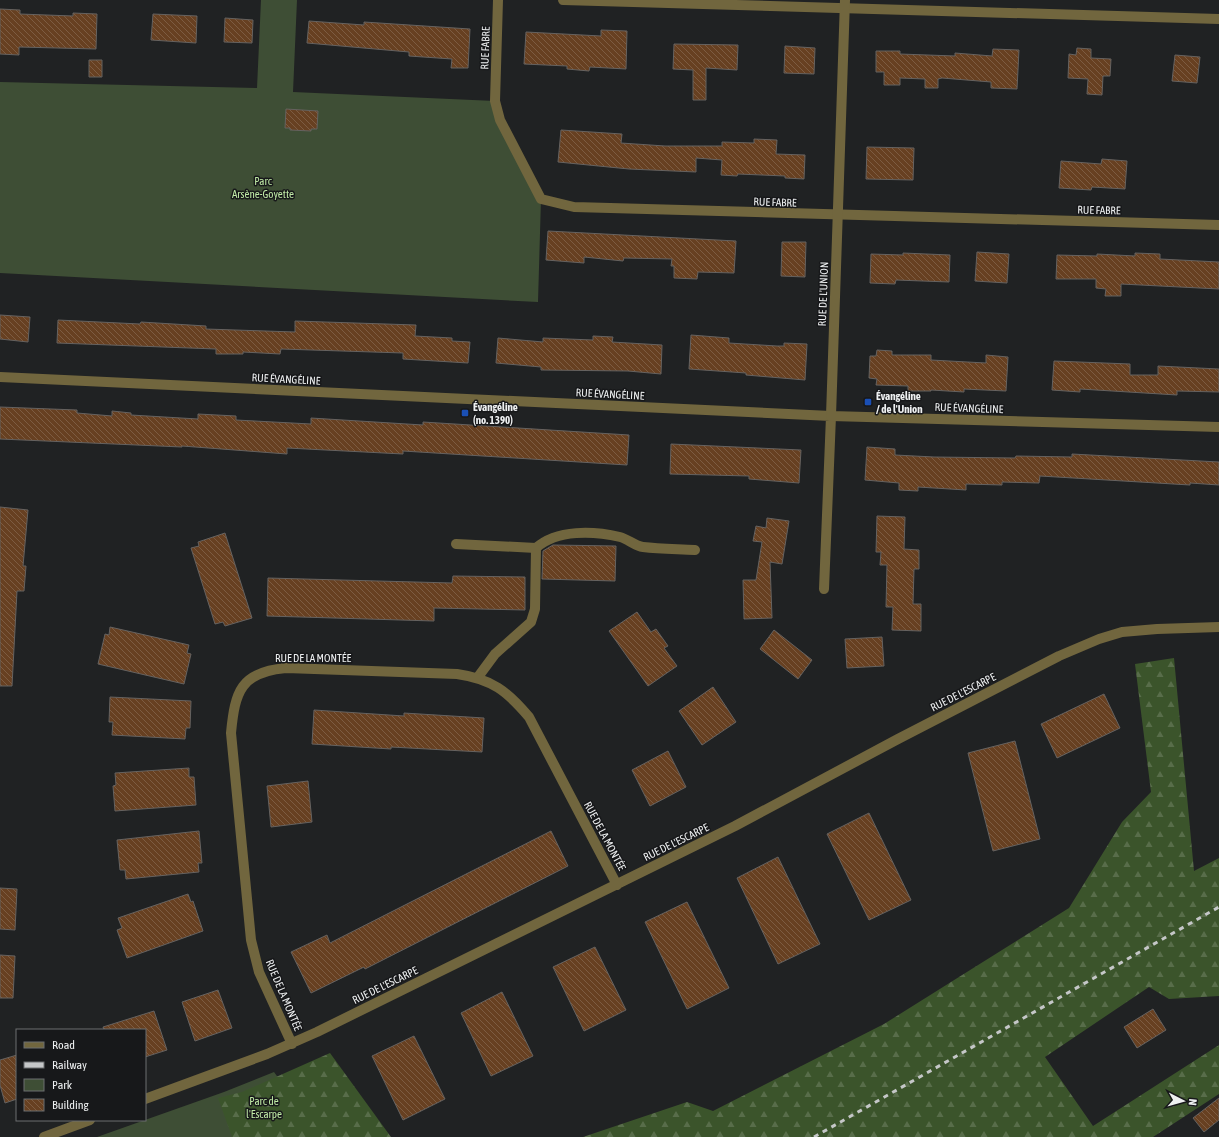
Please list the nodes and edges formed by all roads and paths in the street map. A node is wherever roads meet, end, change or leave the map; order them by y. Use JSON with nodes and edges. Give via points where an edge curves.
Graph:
{"nodes":[{"id":1,"x":498,"y":0,"type":"edge"},
{"id":2,"x":563,"y":0,"type":"edge"},
{"id":3,"x":845,"y":5,"type":"edge"},
{"id":4,"x":1219,"y":19,"type":"edge"},
{"id":5,"x":837,"y":216,"type":"junction"},
{"id":6,"x":1219,"y":225,"type":"edge"},
{"id":7,"x":0,"y":377,"type":"edge"},
{"id":8,"x":831,"y":416,"type":"junction"},
{"id":9,"x":1219,"y":427,"type":"edge"},
{"id":10,"x":456,"y":544,"type":"dead end"},
{"id":11,"x":536,"y":548,"type":"junction"},
{"id":12,"x":695,"y":550,"type":"dead end"},
{"id":13,"x":824,"y":589,"type":"dead end"},
{"id":14,"x":1219,"y":627,"type":"edge"},
{"id":15,"x":478,"y":677,"type":"junction"},
{"id":16,"x":617,"y":885,"type":"junction"},
{"id":17,"x":292,"y":1044,"type":"junction"},
{"id":18,"x":146,"y":1100,"type":"edge"},
{"id":19,"x":87,"y":1121,"type":"edge"},
{"id":20,"x":44,"y":1137,"type":"edge"}],
"edges":[{"from":1,"to":5,"type":"street","name":"RUE FABRE","via":[[495,102],[500,120],[541,199],[574,207]]},
{"from":2,"to":3,"type":"street"},
{"from":3,"to":4,"type":"street"},
{"from":3,"to":5,"type":"street","name":"RUE DE L'UNION"},
{"from":5,"to":6,"type":"street","name":"RUE FABRE"},
{"from":5,"to":8,"type":"street","name":"RUE DE L'UNION"},
{"from":7,"to":8,"type":"street","name":"RUE ÉVANGÉLINE"},
{"from":8,"to":9,"type":"street","name":"RUE ÉVANGÉLINE"},
{"from":8,"to":13,"type":"street","name":"RUE DE L'UNION"},
{"from":10,"to":11,"type":"street"},
{"from":11,"to":12,"type":"street","via":[[543,541],[556,535],[587,533],[621,538],[641,547]]},
{"from":11,"to":15,"type":"street","via":[[536,609],[531,622],[495,654]]},
{"from":14,"to":16,"type":"street","name":"RUE DE L'ESCARPE","via":[[1122,632],[1059,656]]},
{"from":15,"to":16,"type":"street","name":"RUE DE LA MONTÉE","via":[[499,687],[529,717]]},
{"from":15,"to":17,"type":"street","name":"RUE DE LA MONTÉE","via":[[458,674],[286,668],[254,675],[241,690],[234,706],[231,733],[251,940],[259,972]]},
{"from":16,"to":17,"type":"street","name":"RUE DE L'ESCARPE"},
{"from":17,"to":18,"type":"street","name":"RUE DE L'ESCARPE"},
{"from":19,"to":20,"type":"street"}]}
